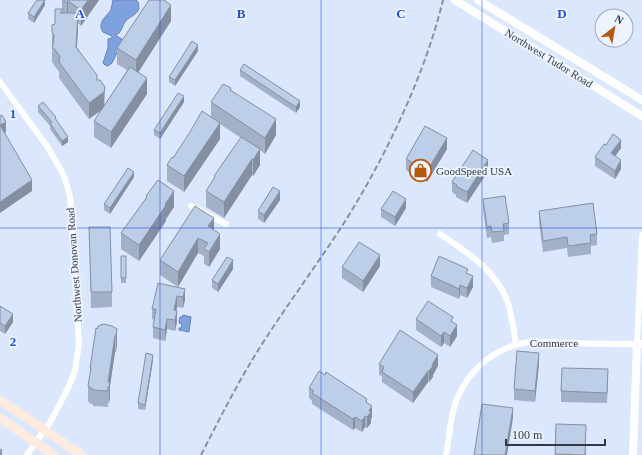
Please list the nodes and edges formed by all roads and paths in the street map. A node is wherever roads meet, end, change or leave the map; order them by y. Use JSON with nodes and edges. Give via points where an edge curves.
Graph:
{"nodes":[{"id":1,"x":478,"y":0,"type":"edge"},
{"id":2,"x":459,"y":2,"type":"edge"},
{"id":3,"x":0,"y":82,"type":"edge"},
{"id":4,"x":642,"y":100,"type":"edge"},
{"id":5,"x":642,"y":116,"type":"edge"},
{"id":6,"x":191,"y":206,"type":"dead end"},
{"id":7,"x":226,"y":224,"type":"dead end"},
{"id":8,"x":440,"y":234,"type":"dead end"},
{"id":9,"x":642,"y":235,"type":"edge"},
{"id":10,"x":640,"y":344,"type":"edge"},
{"id":11,"x":516,"y":345,"type":"junction"},
{"id":12,"x":0,"y":400,"type":"edge"},
{"id":13,"x":0,"y":418,"type":"edge"},
{"id":14,"x":45,"y":430,"type":"junction"},
{"id":15,"x":35,"y":442,"type":"junction"},
{"id":16,"x":26,"y":455,"type":"edge"},
{"id":17,"x":54,"y":455,"type":"edge"},
{"id":18,"x":82,"y":455,"type":"edge"},
{"id":19,"x":446,"y":455,"type":"edge"},
{"id":20,"x":632,"y":455,"type":"edge"}],
"edges":[{"from":1,"to":4,"type":"street","name":"Northwest Tudor Road"},
{"from":2,"to":5,"type":"street","name":"Northwest Tudor Road"},
{"from":3,"to":14,"type":"street","name":"Northwest Donovan Road","via":[[47,146],[64,176],[70,196],[79,344],[75,371]]},
{"from":6,"to":7,"type":"street"},
{"from":8,"to":11,"type":"street","via":[[475,258],[501,286],[508,303]]},
{"from":9,"to":10,"type":"street"},
{"from":10,"to":11,"type":"street","name":"Commerce","via":[[534,342]]},
{"from":10,"to":20,"type":"street"},
{"from":11,"to":19,"type":"street","name":"Commerce","via":[[487,359],[463,386],[455,405]]},
{"from":12,"to":14,"type":"main road"},
{"from":13,"to":15,"type":"main road"},
{"from":14,"to":15,"type":"street","name":"Northwest Donovan Road"},
{"from":14,"to":18,"type":"main road"},
{"from":15,"to":16,"type":"street","name":"Northwest Donovan Road"},
{"from":15,"to":17,"type":"main road"}]}
